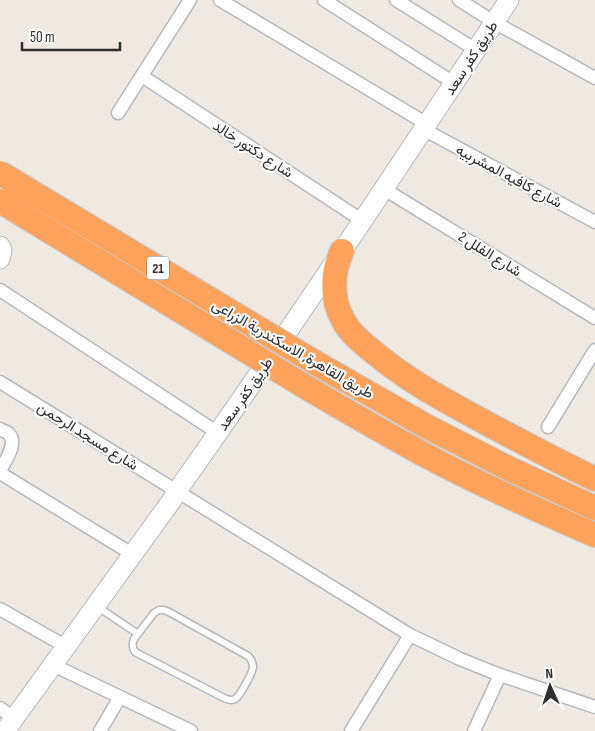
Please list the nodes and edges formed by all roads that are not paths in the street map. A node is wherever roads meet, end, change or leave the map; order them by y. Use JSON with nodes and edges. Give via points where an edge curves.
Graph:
{"nodes":[{"id":1,"x":190,"y":0,"type":"edge"},
{"id":2,"x":220,"y":0,"type":"edge"},
{"id":3,"x":324,"y":0,"type":"edge"},
{"id":4,"x":396,"y":0,"type":"edge"},
{"id":5,"x":459,"y":0,"type":"edge"},
{"id":6,"x":508,"y":0,"type":"edge"},
{"id":7,"x":494,"y":22,"type":"junction"},
{"id":8,"x":476,"y":50,"type":"junction"},
{"id":9,"x":142,"y":76,"type":"junction"},
{"id":10,"x":595,"y":78,"type":"edge"},
{"id":11,"x":454,"y":83,"type":"junction"},
{"id":12,"x":118,"y":113,"type":"dead end"},
{"id":13,"x":425,"y":127,"type":"junction"},
{"id":14,"x":0,"y":173,"type":"edge"},
{"id":15,"x":384,"y":189,"type":"junction"},
{"id":16,"x":0,"y":201,"type":"edge"},
{"id":17,"x":363,"y":221,"type":"junction"},
{"id":18,"x":595,"y":222,"type":"edge"},
{"id":19,"x":0,"y":246,"type":"edge"},
{"id":20,"x":342,"y":251,"type":"junction"},
{"id":21,"x":0,"y":259,"type":"edge"},
{"id":22,"x":0,"y":290,"type":"edge"},
{"id":23,"x":595,"y":318,"type":"edge"},
{"id":24,"x":594,"y":354,"type":"edge"},
{"id":25,"x":0,"y":382,"type":"edge"},
{"id":26,"x":548,"y":427,"type":"dead end"},
{"id":27,"x":0,"y":429,"type":"edge"},
{"id":28,"x":218,"y":433,"type":"junction"},
{"id":29,"x":0,"y":472,"type":"edge"},
{"id":30,"x":595,"y":479,"type":"edge"},
{"id":31,"x":177,"y":491,"type":"junction"},
{"id":32,"x":595,"y":508,"type":"edge"},
{"id":33,"x":595,"y":535,"type":"edge"},
{"id":34,"x":132,"y":554,"type":"junction"},
{"id":35,"x":95,"y":605,"type":"junction"},
{"id":36,"x":0,"y":609,"type":"edge"},
{"id":37,"x":138,"y":634,"type":"junction"},
{"id":38,"x":410,"y":634,"type":"junction"},
{"id":39,"x":65,"y":646,"type":"junction"},
{"id":40,"x":53,"y":665,"type":"junction"},
{"id":41,"x":500,"y":675,"type":"junction"},
{"id":42,"x":120,"y":697,"type":"junction"},
{"id":43,"x":595,"y":708,"type":"edge"},
{"id":44,"x":6,"y":719,"type":"edge"},
{"id":45,"x":100,"y":731,"type":"edge"},
{"id":46,"x":191,"y":731,"type":"edge"},
{"id":47,"x":351,"y":731,"type":"edge"},
{"id":48,"x":474,"y":731,"type":"edge"}],
"edges":[{"from":1,"to":9,"type":"street"},
{"from":2,"to":13,"type":"street","name":"شارع كافيه المشربيه"},
{"from":3,"to":11,"type":"street"},
{"from":4,"to":8,"type":"street"},
{"from":5,"to":7,"type":"street"},
{"from":6,"to":7,"type":"street","name":"طريق كفر سعد"},
{"from":7,"to":8,"type":"street","name":"طريق كفر سعد"},
{"from":7,"to":10,"type":"street"},
{"from":8,"to":11,"type":"street","name":"طريق كفر سعد"},
{"from":9,"to":12,"type":"street"},
{"from":9,"to":17,"type":"street","name":"شارع دكتور خالد"},
{"from":11,"to":13,"type":"street","name":"طريق كفر سعد"},
{"from":13,"to":15,"type":"street","name":"طريق كفر سعد"},
{"from":13,"to":18,"type":"street","name":"شارع كافيه المشربيه"},
{"from":14,"to":32,"type":"highway","name":"طريق القاهرة, الاسكندرية الزراعى","number":"21","bridge":true,"via":[[426,426]]},
{"from":15,"to":17,"type":"street","name":"طريق كفر سعد"},
{"from":15,"to":23,"type":"street","name":"شارع الفلل 2"},
{"from":16,"to":33,"type":"highway","name":"طريق القاهرة, الاسكندرية الزراعى","number":"21","bridge":true,"via":[[304,386],[424,454]]},
{"from":17,"to":20,"type":"street","name":"طريق كفر سعد"},
{"from":19,"to":21,"type":"street"},
{"from":20,"to":28,"type":"street","name":"طريق كفر سعد"},
{"from":20,"to":30,"type":"highway","via":[[335,270],[334,291],[343,321],[358,339],[430,393]]},
{"from":22,"to":28,"type":"street"},
{"from":24,"to":26,"type":"street"},
{"from":25,"to":31,"type":"street","name":"شارع مسجد الرحمن"},
{"from":27,"to":29,"type":"street","via":[[12,440]]},
{"from":28,"to":31,"type":"street","name":"طريق كفر سعد"},
{"from":29,"to":34,"type":"street"},
{"from":31,"to":34,"type":"street","name":"طريق كفر سعد"},
{"from":31,"to":38,"type":"street","name":"شارع مسجد الرحمن"},
{"from":34,"to":35,"type":"street","name":"طريق كفر سعد"},
{"from":35,"to":37,"type":"lane"},
{"from":35,"to":39,"type":"street","name":"طريق كفر سعد"},
{"from":36,"to":39,"type":"street"},
{"from":37,"to":37,"type":"lane","via":[[132,644],[135,652],[229,700],[239,696],[253,670],[248,656],[164,610],[154,613]]},
{"from":38,"to":41,"type":"street","name":"شارع مسجد الرحمن"},
{"from":38,"to":47,"type":"street"},
{"from":39,"to":40,"type":"street","name":"طريق كفر سعد"},
{"from":40,"to":42,"type":"street"},
{"from":40,"to":44,"type":"street","name":"طريق كفر سعد"},
{"from":41,"to":43,"type":"street","name":"شارع مسجد الرحمن"},
{"from":41,"to":48,"type":"street"},
{"from":42,"to":45,"type":"street"},
{"from":42,"to":46,"type":"street"}]}
